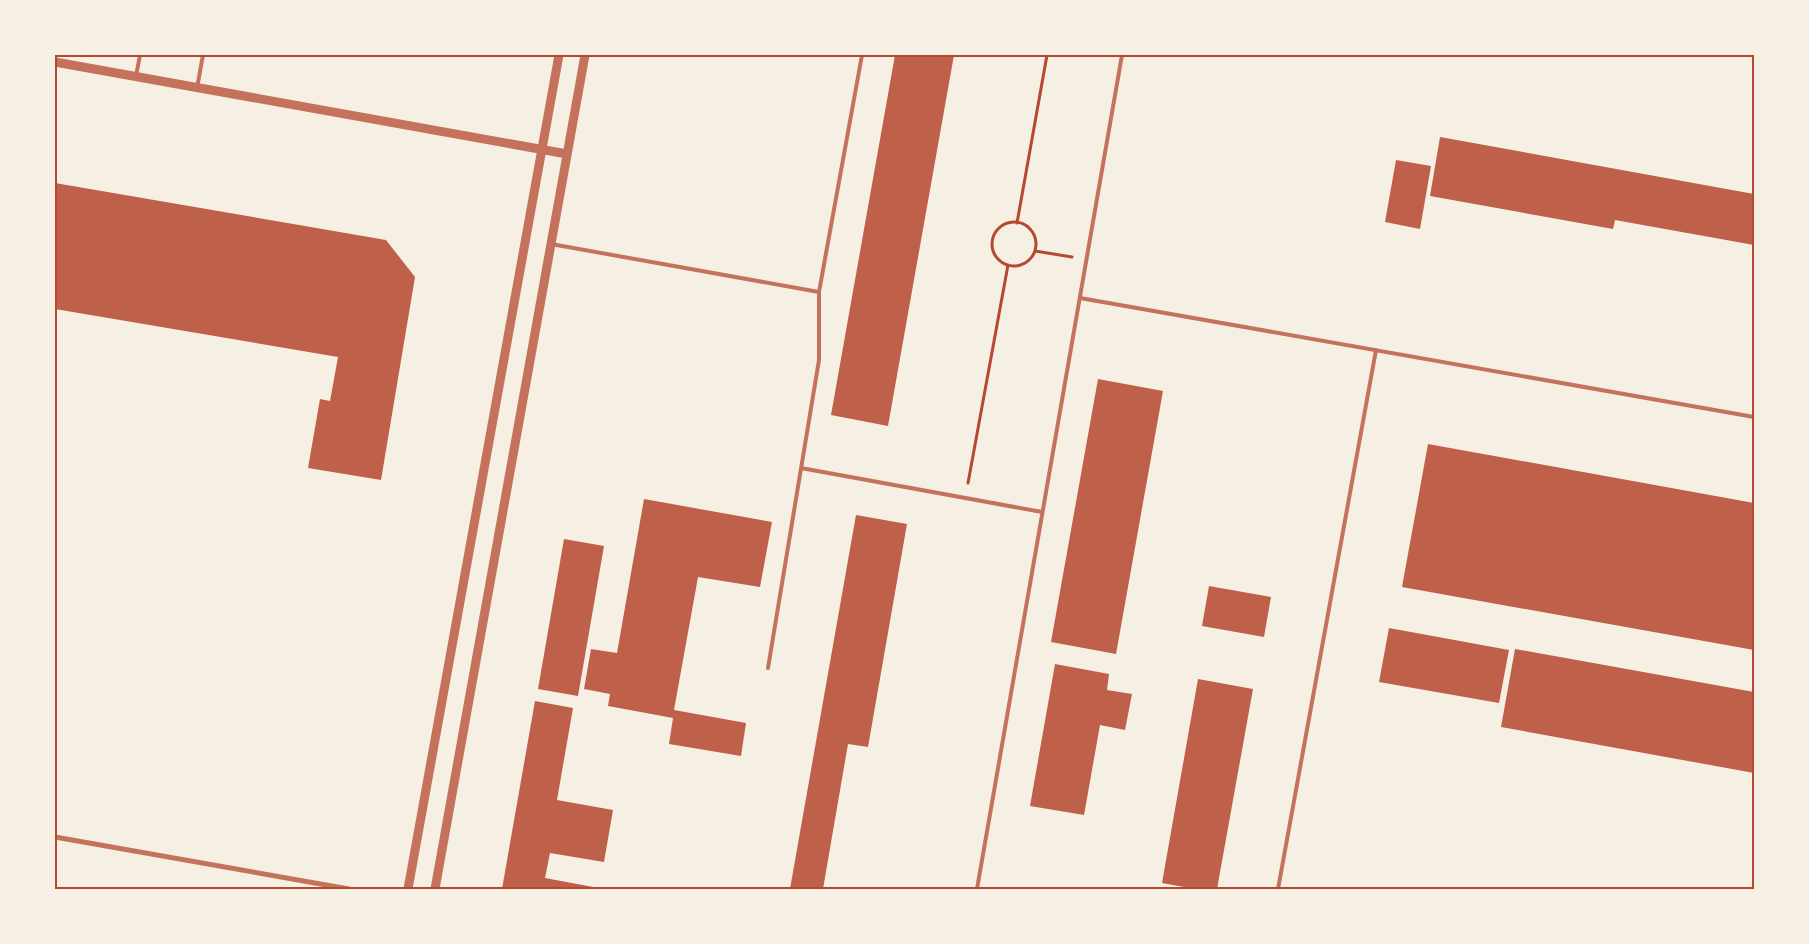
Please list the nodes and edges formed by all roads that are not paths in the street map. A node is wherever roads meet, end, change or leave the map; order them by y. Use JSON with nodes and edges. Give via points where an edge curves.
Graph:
{"nodes":[{"id":1,"x":140,"y":55,"type":"edge"},
{"id":2,"x":203,"y":55,"type":"edge"},
{"id":3,"x":559,"y":55,"type":"edge"},
{"id":4,"x":585,"y":55,"type":"edge"},
{"id":5,"x":862,"y":55,"type":"edge"},
{"id":6,"x":1122,"y":55,"type":"edge"},
{"id":7,"x":55,"y":62,"type":"edge"},
{"id":8,"x":136,"y":76,"type":"junction"},
{"id":9,"x":197,"y":88,"type":"junction"},
{"id":10,"x":542,"y":150,"type":"junction"},
{"id":11,"x":568,"y":154,"type":"junction"},
{"id":12,"x":551,"y":244,"type":"junction"},
{"id":13,"x":819,"y":292,"type":"junction"},
{"id":14,"x":1080,"y":298,"type":"junction"},
{"id":15,"x":1376,"y":350,"type":"junction"},
{"id":16,"x":1754,"y":417,"type":"edge"},
{"id":17,"x":801,"y":468,"type":"junction"},
{"id":18,"x":1042,"y":512,"type":"junction"},
{"id":19,"x":768,"y":668,"type":"dead end"},
{"id":20,"x":55,"y":836,"type":"edge"},
{"id":21,"x":349,"y":889,"type":"edge"},
{"id":22,"x":408,"y":889,"type":"edge"},
{"id":23,"x":435,"y":889,"type":"edge"},
{"id":24,"x":977,"y":889,"type":"edge"},
{"id":25,"x":1278,"y":889,"type":"edge"}],
"edges":[{"from":1,"to":8,"type":"lane"},
{"from":2,"to":9,"type":"lane"},
{"from":3,"to":10,"type":"street"},
{"from":4,"to":11,"type":"street"},
{"from":5,"to":13,"type":"lane"},
{"from":6,"to":14,"type":"lane"},
{"from":7,"to":8,"type":"street"},
{"from":8,"to":9,"type":"street"},
{"from":9,"to":10,"type":"street"},
{"from":10,"to":11,"type":"street"},
{"from":10,"to":22,"type":"street"},
{"from":11,"to":12,"type":"street"},
{"from":12,"to":13,"type":"lane"},
{"from":12,"to":23,"type":"street"},
{"from":13,"to":17,"type":"lane","via":[[819,360]]},
{"from":14,"to":15,"type":"lane"},
{"from":14,"to":18,"type":"lane"},
{"from":15,"to":16,"type":"lane"},
{"from":15,"to":25,"type":"lane"},
{"from":17,"to":18,"type":"lane"},
{"from":17,"to":19,"type":"lane"},
{"from":18,"to":24,"type":"lane"},
{"from":20,"to":21,"type":"street"}]}
